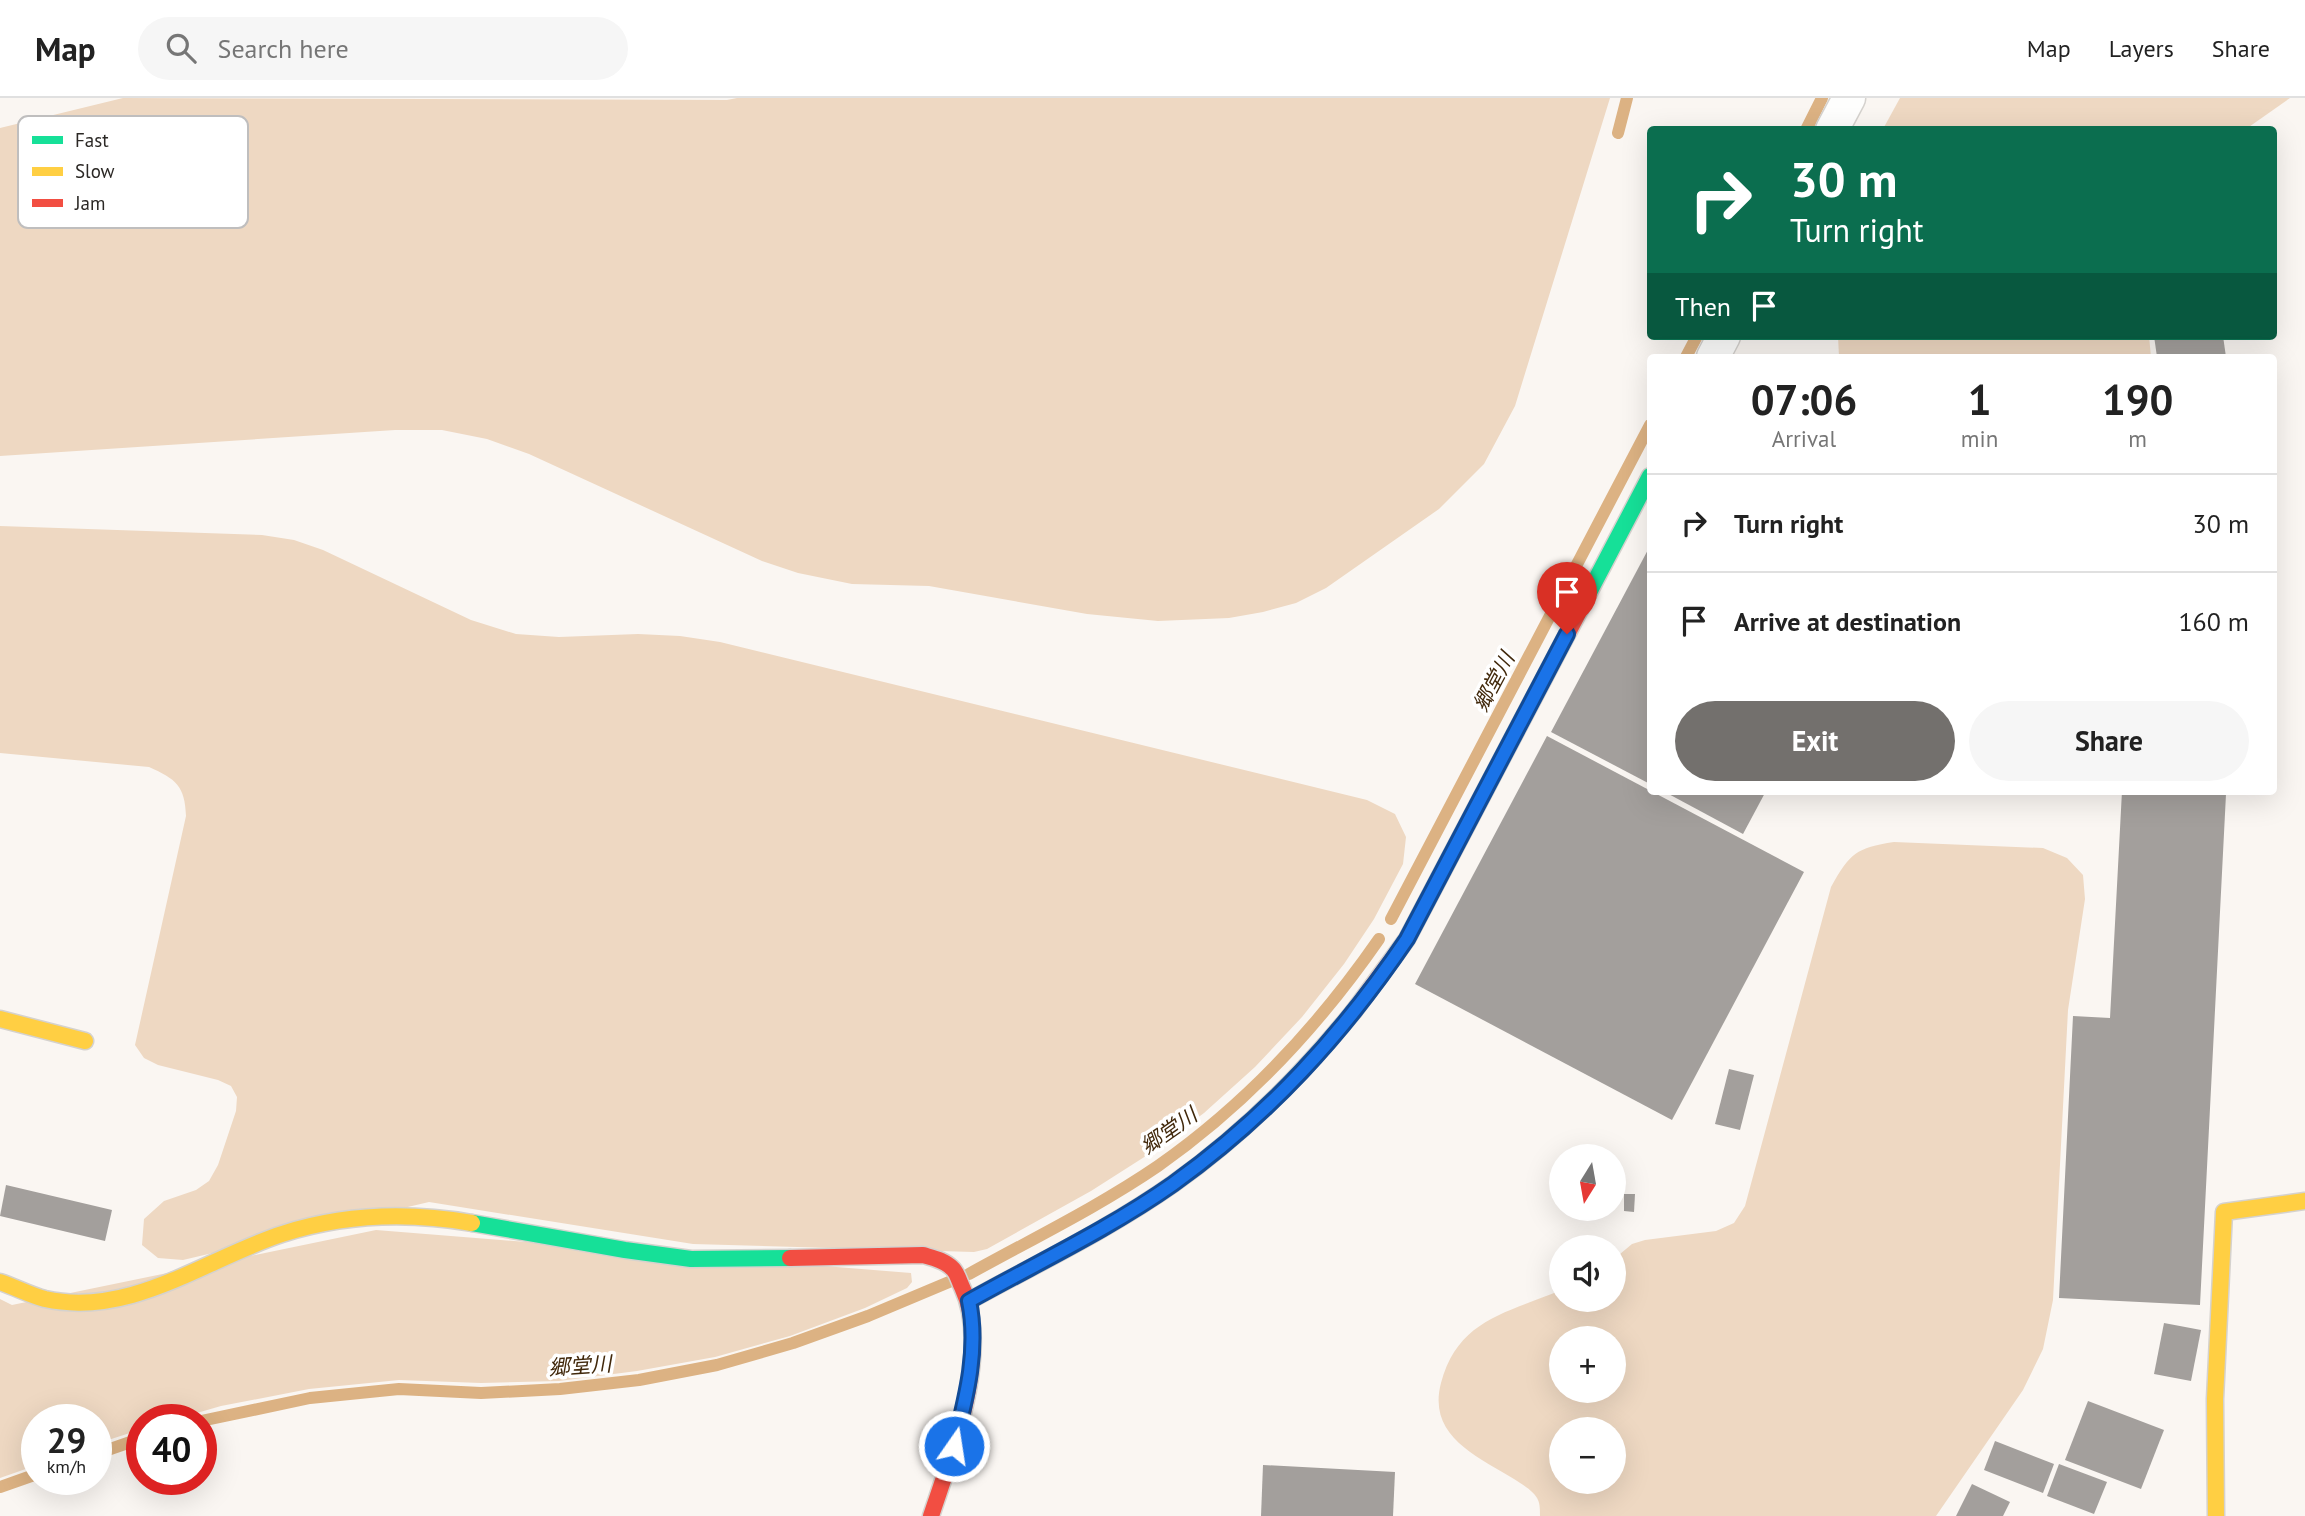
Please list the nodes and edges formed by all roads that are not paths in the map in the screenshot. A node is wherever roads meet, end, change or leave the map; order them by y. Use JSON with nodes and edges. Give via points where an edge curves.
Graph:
{"nodes":[{"id":1,"x":1849,"y":98,"type":"edge"},
{"id":2,"x":1834,"y":126,"type":"edge"},
{"id":3,"x":1647,"y":482,"type":"edge"},
{"id":4,"x":0,"y":1019,"type":"edge"},
{"id":5,"x":85,"y":1041,"type":"dead end"},
{"id":6,"x":2305,"y":1201,"type":"edge"},
{"id":7,"x":0,"y":1282,"type":"edge"},
{"id":8,"x":969,"y":1301,"type":"junction"},
{"id":9,"x":932,"y":1516,"type":"edge"},
{"id":10,"x":2216,"y":1516,"type":"edge"}],
"edges":[{"from":1,"to":2,"type":"street"},
{"from":3,"to":8,"type":"street","via":[[1407,939],[1330,1042],[1228,1142],[1171,1185]]},
{"from":4,"to":5,"type":"street"},
{"from":6,"to":10,"type":"street","via":[[2224,1212],[2215,1399]]},
{"from":7,"to":8,"type":"street","via":[[51,1300],[85,1304],[120,1300],[272,1236],[375,1216],[428,1217],[692,1259],[923,1255],[954,1269]]},
{"from":8,"to":9,"type":"street","via":[[974,1341],[966,1396]]}]}
